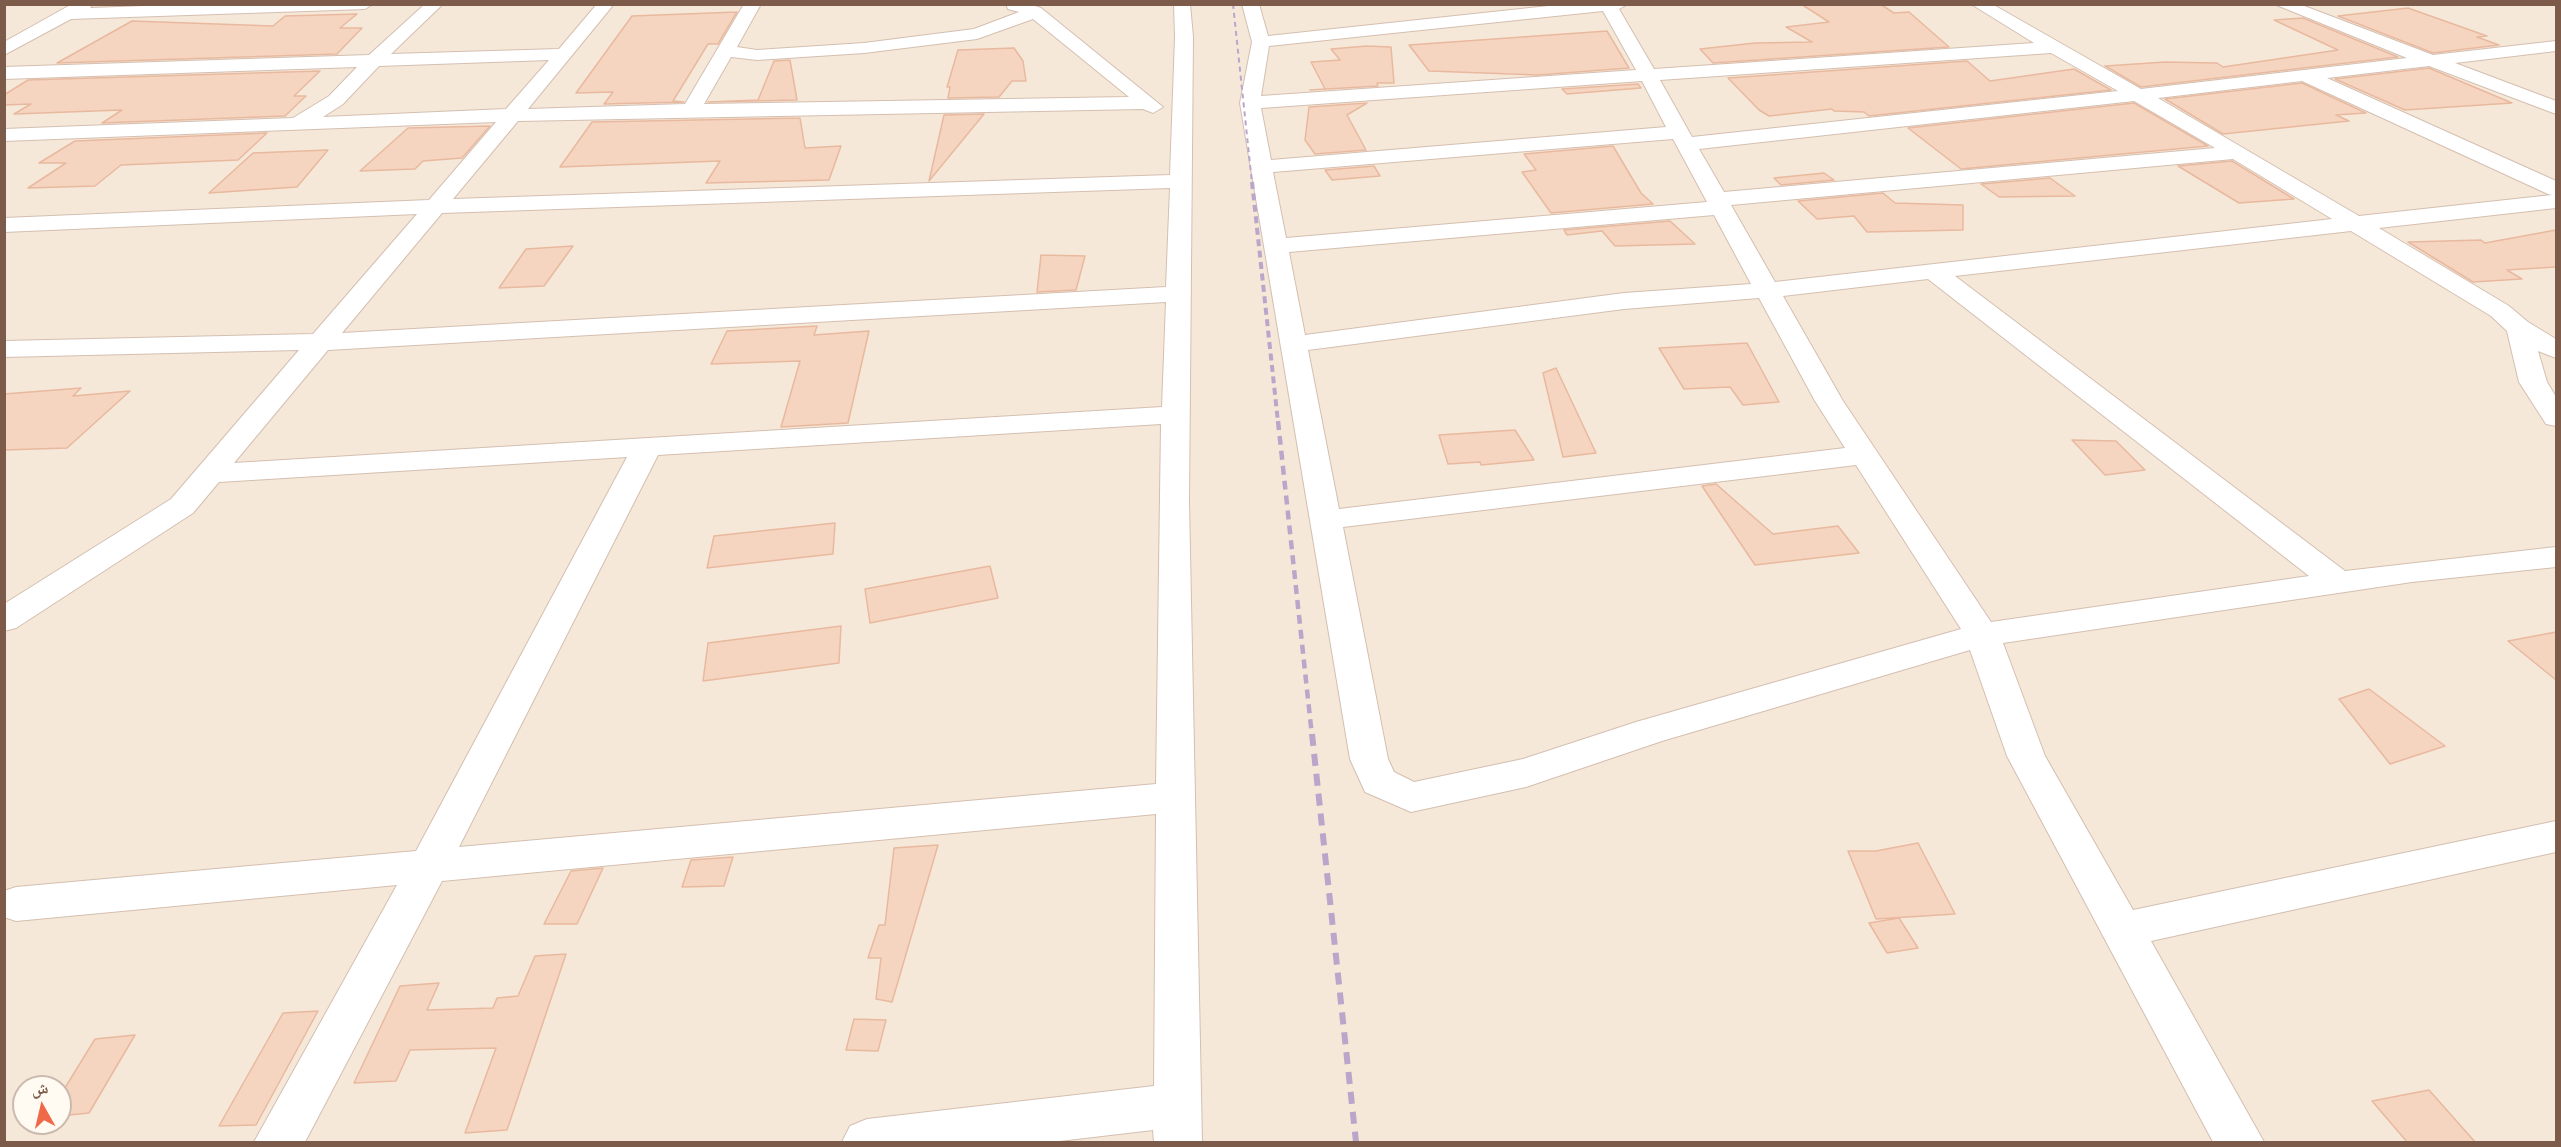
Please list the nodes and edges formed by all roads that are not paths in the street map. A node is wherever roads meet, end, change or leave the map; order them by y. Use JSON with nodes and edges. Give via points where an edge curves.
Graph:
{"nodes":[{"id":1,"x":85,"y":4,"type":"edge"},
{"id":2,"x":365,"y":4,"type":"edge"},
{"id":3,"x":435,"y":4,"type":"edge"},
{"id":4,"x":606,"y":4,"type":"edge"},
{"id":5,"x":753,"y":4,"type":"edge"},
{"id":6,"x":1011,"y":4,"type":"edge"},
{"id":7,"x":1182,"y":4,"type":"edge"},
{"id":8,"x":1250,"y":4,"type":"edge"},
{"id":9,"x":1979,"y":4,"type":"edge"},
{"id":10,"x":2282,"y":4,"type":"edge"},
{"id":11,"x":1612,"y":5,"type":"edge"},
{"id":12,"x":1035,"y":12,"type":"junction"},
{"id":13,"x":68,"y":14,"type":"junction"},
{"id":14,"x":1261,"y":42,"type":"junction"},
{"id":15,"x":2556,"y":46,"type":"edge"},
{"id":16,"x":2054,"y":47,"type":"junction"},
{"id":17,"x":4,"y":50,"type":"edge"},
{"id":18,"x":726,"y":51,"type":"junction"},
{"id":19,"x":565,"y":54,"type":"junction"},
{"id":20,"x":374,"y":60,"type":"junction"},
{"id":21,"x":2430,"y":61,"type":"junction"},
{"id":22,"x":4,"y":73,"type":"edge"},
{"id":23,"x":2306,"y":76,"type":"junction"},
{"id":24,"x":1650,"y":77,"type":"junction"},
{"id":25,"x":2138,"y":95,"type":"junction"},
{"id":26,"x":1147,"y":103,"type":"junction"},
{"id":27,"x":1250,"y":103,"type":"junction"},
{"id":28,"x":2556,"y":108,"type":"edge"},
{"id":29,"x":691,"y":110,"type":"junction"},
{"id":30,"x":514,"y":115,"type":"junction"},
{"id":31,"x":296,"y":123,"type":"junction"},
{"id":32,"x":1182,"y":131,"type":"junction"},
{"id":33,"x":4,"y":135,"type":"edge"},
{"id":34,"x":1683,"y":138,"type":"junction"},
{"id":35,"x":2237,"y":152,"type":"junction"},
{"id":36,"x":1262,"y":167,"type":"junction"},
{"id":37,"x":1181,"y":181,"type":"junction"},
{"id":38,"x":2556,"y":189,"type":"edge"},
{"id":39,"x":2556,"y":201,"type":"edge"},
{"id":40,"x":1720,"y":204,"type":"junction"},
{"id":41,"x":437,"y":206,"type":"junction"},
{"id":42,"x":2353,"y":224,"type":"junction"},
{"id":43,"x":4,"y":225,"type":"edge"},
{"id":44,"x":1276,"y":246,"type":"junction"},
{"id":45,"x":1934,"y":271,"type":"junction"},
{"id":46,"x":1767,"y":290,"type":"junction"},
{"id":47,"x":1178,"y":294,"type":"junction"},
{"id":48,"x":2519,"y":328,"type":"junction"},
{"id":49,"x":322,"y":342,"type":"junction"},
{"id":50,"x":1293,"y":344,"type":"junction"},
{"id":51,"x":2552,"y":345,"type":"edge"},
{"id":52,"x":4,"y":349,"type":"edge"},
{"id":53,"x":1176,"y":415,"type":"junction"},
{"id":54,"x":2556,"y":418,"type":"edge"},
{"id":55,"x":647,"y":447,"type":"junction"},
{"id":56,"x":1864,"y":456,"type":"junction"},
{"id":57,"x":211,"y":473,"type":"junction"},
{"id":58,"x":1324,"y":520,"type":"junction"},
{"id":59,"x":2556,"y":557,"type":"edge"},
{"id":60,"x":2339,"y":583,"type":"junction"},
{"id":61,"x":4,"y":620,"type":"edge"},
{"id":62,"x":1982,"y":635,"type":"junction"},
{"id":63,"x":1176,"y":797,"type":"junction"},
{"id":64,"x":2556,"y":837,"type":"edge"},
{"id":65,"x":429,"y":866,"type":"junction"},
{"id":66,"x":16,"y":904,"type":"dead end"},
{"id":67,"x":2122,"y":930,"type":"junction"},
{"id":68,"x":1177,"y":1124,"type":"edge"},
{"id":69,"x":279,"y":1143,"type":"edge"},
{"id":70,"x":867,"y":1143,"type":"edge"},
{"id":71,"x":2239,"y":1143,"type":"edge"}],
"edges":[{"from":1,"to":13,"type":"street"},
{"from":2,"to":13,"type":"street"},
{"from":3,"to":20,"type":"street"},
{"from":4,"to":19,"type":"street"},
{"from":5,"to":18,"type":"street"},
{"from":6,"to":12,"type":"street"},
{"from":7,"to":32,"type":"street"},
{"from":8,"to":14,"type":"street"},
{"from":9,"to":16,"type":"street"},
{"from":10,"to":21,"type":"street"},
{"from":11,"to":14,"type":"street"},
{"from":11,"to":24,"type":"street"},
{"from":12,"to":18,"type":"street","via":[[977,33],[886,45],[757,55]]},
{"from":12,"to":26,"type":"street"},
{"from":13,"to":17,"type":"street"},
{"from":14,"to":27,"type":"street"},
{"from":15,"to":21,"type":"street"},
{"from":16,"to":24,"type":"street"},
{"from":16,"to":25,"type":"street"},
{"from":18,"to":29,"type":"street"},
{"from":19,"to":20,"type":"street"},
{"from":19,"to":30,"type":"street"},
{"from":20,"to":22,"type":"street"},
{"from":20,"to":31,"type":"street","via":[[336,100]]},
{"from":21,"to":23,"type":"street"},
{"from":21,"to":28,"type":"street"},
{"from":23,"to":25,"type":"street"},
{"from":23,"to":38,"type":"street"},
{"from":24,"to":27,"type":"street"},
{"from":24,"to":34,"type":"street"},
{"from":25,"to":34,"type":"street"},
{"from":25,"to":35,"type":"street"},
{"from":26,"to":29,"type":"street"},
{"from":26,"to":32,"type":"street"},
{"from":27,"to":36,"type":"street"},
{"from":29,"to":30,"type":"street"},
{"from":30,"to":31,"type":"street"},
{"from":30,"to":41,"type":"street"},
{"from":31,"to":33,"type":"street"},
{"from":32,"to":37,"type":"street"},
{"from":34,"to":36,"type":"street"},
{"from":34,"to":40,"type":"street"},
{"from":35,"to":40,"type":"street"},
{"from":35,"to":42,"type":"street"},
{"from":36,"to":44,"type":"street"},
{"from":37,"to":41,"type":"street"},
{"from":37,"to":47,"type":"street"},
{"from":39,"to":42,"type":"street"},
{"from":40,"to":44,"type":"street"},
{"from":40,"to":46,"type":"street"},
{"from":41,"to":43,"type":"street"},
{"from":41,"to":49,"type":"street"},
{"from":42,"to":45,"type":"street"},
{"from":42,"to":48,"type":"street","via":[[2500,311]]},
{"from":44,"to":50,"type":"street"},
{"from":45,"to":46,"type":"street"},
{"from":45,"to":60,"type":"street"},
{"from":46,"to":50,"type":"street","via":[[1624,301]]},
{"from":46,"to":56,"type":"street"},
{"from":47,"to":49,"type":"street"},
{"from":47,"to":53,"type":"street"},
{"from":48,"to":51,"type":"street"},
{"from":48,"to":54,"type":"street","via":[[2533,382]]},
{"from":49,"to":52,"type":"street"},
{"from":49,"to":57,"type":"street"},
{"from":50,"to":58,"type":"street"},
{"from":53,"to":55,"type":"street"},
{"from":53,"to":63,"type":"street"},
{"from":55,"to":57,"type":"street"},
{"from":55,"to":65,"type":"street"},
{"from":56,"to":58,"type":"street"},
{"from":56,"to":62,"type":"street"},
{"from":57,"to":61,"type":"street","via":[[182,506]]},
{"from":58,"to":62,"type":"street","via":[[1369,759],[1379,782],[1411,797],[1526,773],[1649,731]]},
{"from":59,"to":60,"type":"street"},
{"from":60,"to":62,"type":"street"},
{"from":62,"to":67,"type":"street","via":[[2026,756]]},
{"from":63,"to":65,"type":"street"},
{"from":63,"to":68,"type":"street"},
{"from":64,"to":67,"type":"street"},
{"from":65,"to":66,"type":"street"},
{"from":65,"to":69,"type":"street"},
{"from":67,"to":71,"type":"street"},
{"from":68,"to":70,"type":"street"}]}
